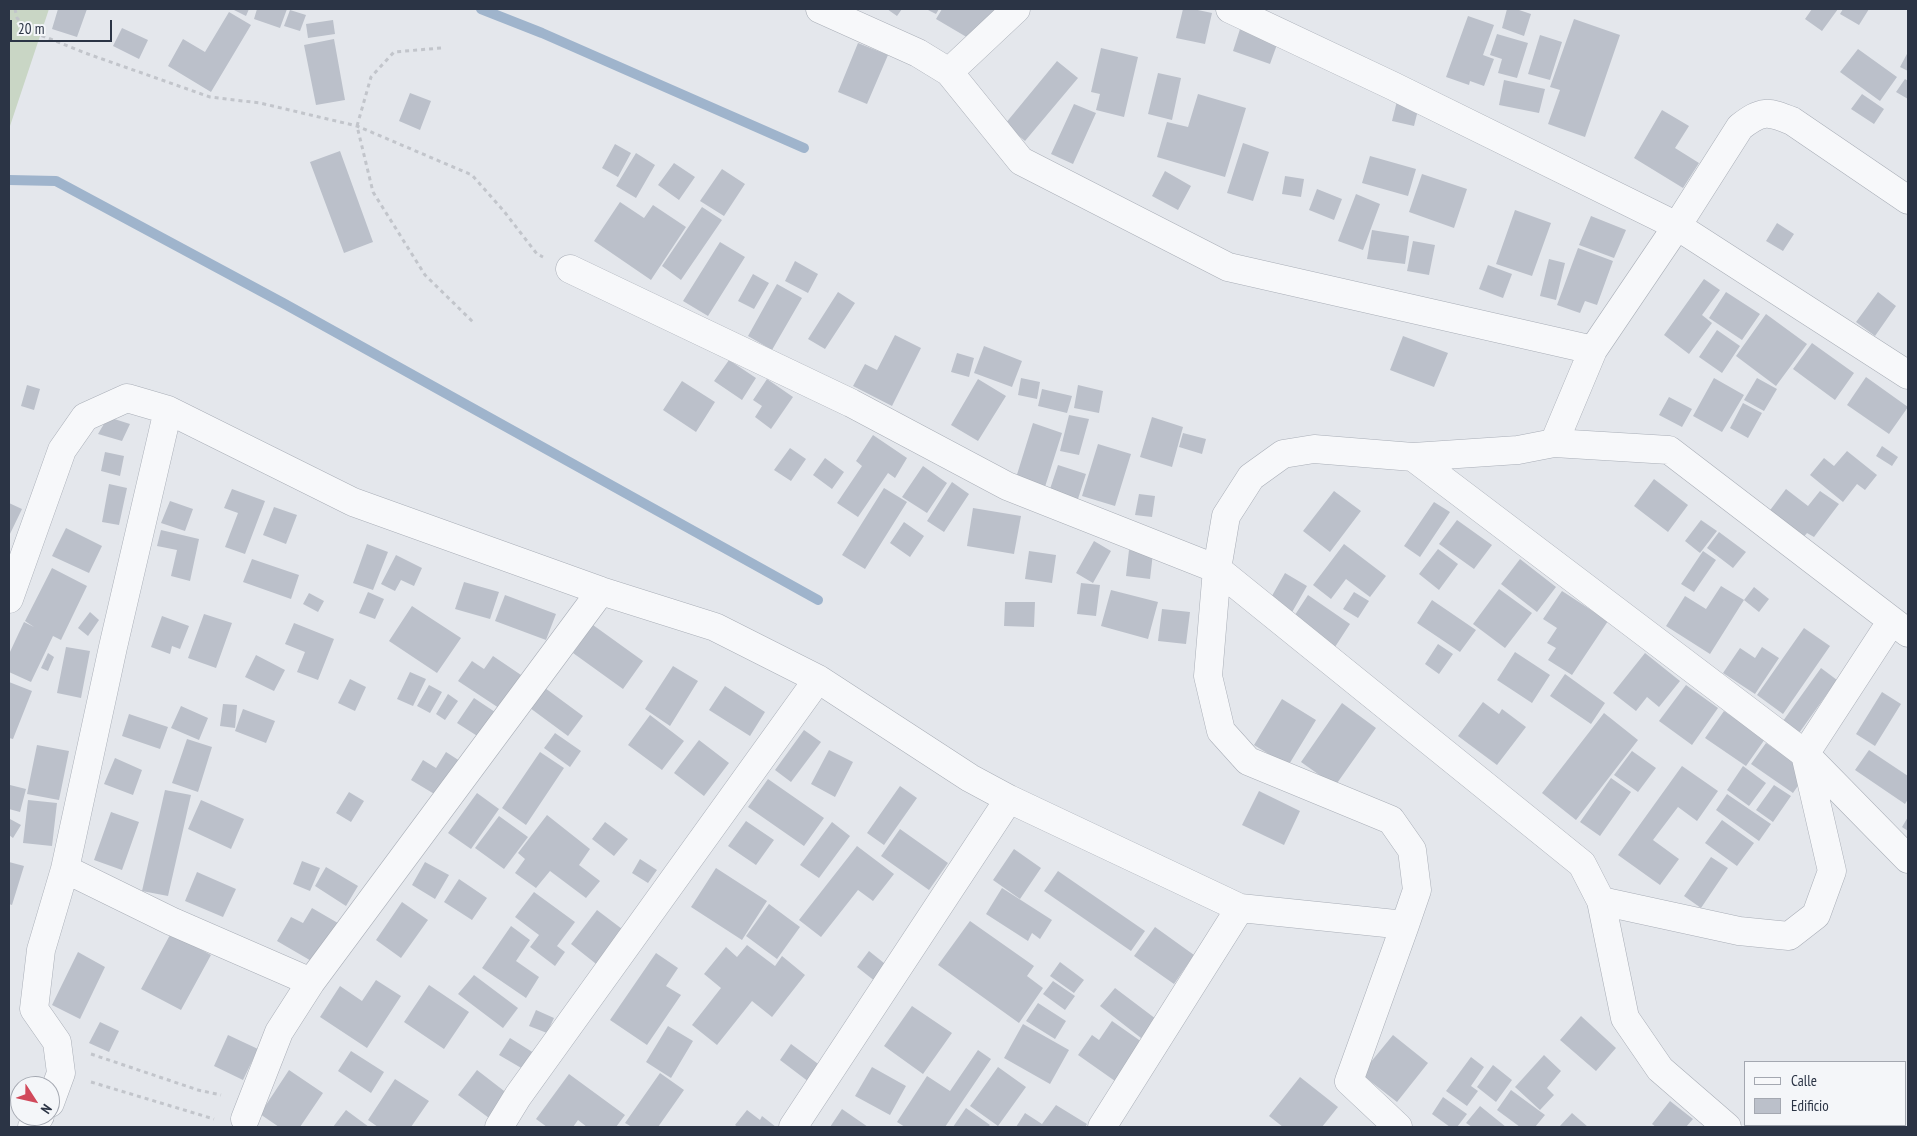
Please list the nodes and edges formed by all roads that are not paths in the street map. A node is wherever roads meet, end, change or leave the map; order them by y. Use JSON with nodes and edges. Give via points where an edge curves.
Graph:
{"nodes":[{"id":1,"x":820,"y":9,"type":"edge"},
{"id":2,"x":1016,"y":9,"type":"edge"},
{"id":3,"x":1230,"y":9,"type":"edge"},
{"id":4,"x":949,"y":72,"type":"junction"},
{"id":5,"x":1908,"y":200,"type":"edge"},
{"id":6,"x":1677,"y":226,"type":"junction"},
{"id":7,"x":570,"y":268,"type":"road end"},
{"id":8,"x":1593,"y":350,"type":"junction"},
{"id":9,"x":1908,"y":375,"type":"edge"},
{"id":10,"x":168,"y":410,"type":"junction"},
{"id":11,"x":1554,"y":443,"type":"junction"},
{"id":12,"x":1413,"y":457,"type":"junction"},
{"id":13,"x":1217,"y":569,"type":"junction"},
{"id":14,"x":602,"y":591,"type":"junction"},
{"id":15,"x":9,"y":600,"type":"edge"},
{"id":16,"x":1900,"y":628,"type":"edge"},
{"id":17,"x":818,"y":679,"type":"junction"},
{"id":18,"x":1804,"y":754,"type":"junction"},
{"id":19,"x":1010,"y":799,"type":"junction"},
{"id":20,"x":1908,"y":859,"type":"edge"},
{"id":21,"x":65,"y":870,"type":"junction"},
{"id":22,"x":1601,"y":901,"type":"junction"},
{"id":23,"x":1240,"y":908,"type":"junction"},
{"id":24,"x":1405,"y":925,"type":"junction"},
{"id":25,"x":311,"y":982,"type":"junction"},
{"id":26,"x":60,"y":1076,"type":"edge"},
{"id":27,"x":234,"y":1120,"type":"road end"},
{"id":28,"x":500,"y":1127,"type":"edge"},
{"id":29,"x":793,"y":1127,"type":"edge"},
{"id":30,"x":1102,"y":1127,"type":"edge"},
{"id":31,"x":1398,"y":1127,"type":"edge"},
{"id":32,"x":1727,"y":1127,"type":"edge"}],
"edges":[{"from":1,"to":4,"type":"street","via":[[918,53]]},
{"from":2,"to":4,"type":"street"},
{"from":3,"to":6,"type":"street"},
{"from":4,"to":8,"type":"street","via":[[1021,161],[1228,267]]},
{"from":5,"to":6,"type":"street","via":[[1792,121],[1772,112],[1752,117],[1740,127]]},
{"from":6,"to":8,"type":"street"},
{"from":6,"to":9,"type":"street"},
{"from":7,"to":13,"type":"street","via":[[851,403],[1007,486]]},
{"from":8,"to":11,"type":"street"},
{"from":10,"to":14,"type":"street","via":[[353,502]]},
{"from":10,"to":15,"type":"street","via":[[127,398],[85,416],[62,450]]},
{"from":10,"to":21,"type":"street"},
{"from":11,"to":12,"type":"street","via":[[1518,450]]},
{"from":11,"to":16,"type":"street","via":[[1669,450]]},
{"from":12,"to":13,"type":"street","via":[[1314,449],[1283,454],[1251,477],[1226,516]]},
{"from":12,"to":18,"type":"street"},
{"from":13,"to":22,"type":"street","via":[[1582,864]]},
{"from":13,"to":24,"type":"street","via":[[1208,676],[1221,731],[1248,761],[1391,820],[1412,850],[1417,890]]},
{"from":14,"to":17,"type":"street","via":[[715,627]]},
{"from":14,"to":25,"type":"street"},
{"from":16,"to":18,"type":"street"},
{"from":17,"to":19,"type":"street","via":[[970,778]]},
{"from":17,"to":28,"type":"street","via":[[518,1096]]},
{"from":18,"to":20,"type":"street"},
{"from":18,"to":22,"type":"street","via":[[1832,871],[1816,915],[1788,936],[1739,932]]},
{"from":19,"to":23,"type":"street"},
{"from":19,"to":29,"type":"street"},
{"from":21,"to":25,"type":"street","via":[[171,922]]},
{"from":21,"to":26,"type":"street","via":[[41,950],[34,1009],[58,1042]]},
{"from":22,"to":32,"type":"street","via":[[1625,1018],[1660,1069]]},
{"from":23,"to":24,"type":"street"},
{"from":23,"to":30,"type":"street"},
{"from":24,"to":31,"type":"street","via":[[1349,1081]]},
{"from":25,"to":27,"type":"street","via":[[279,1032]]}]}
